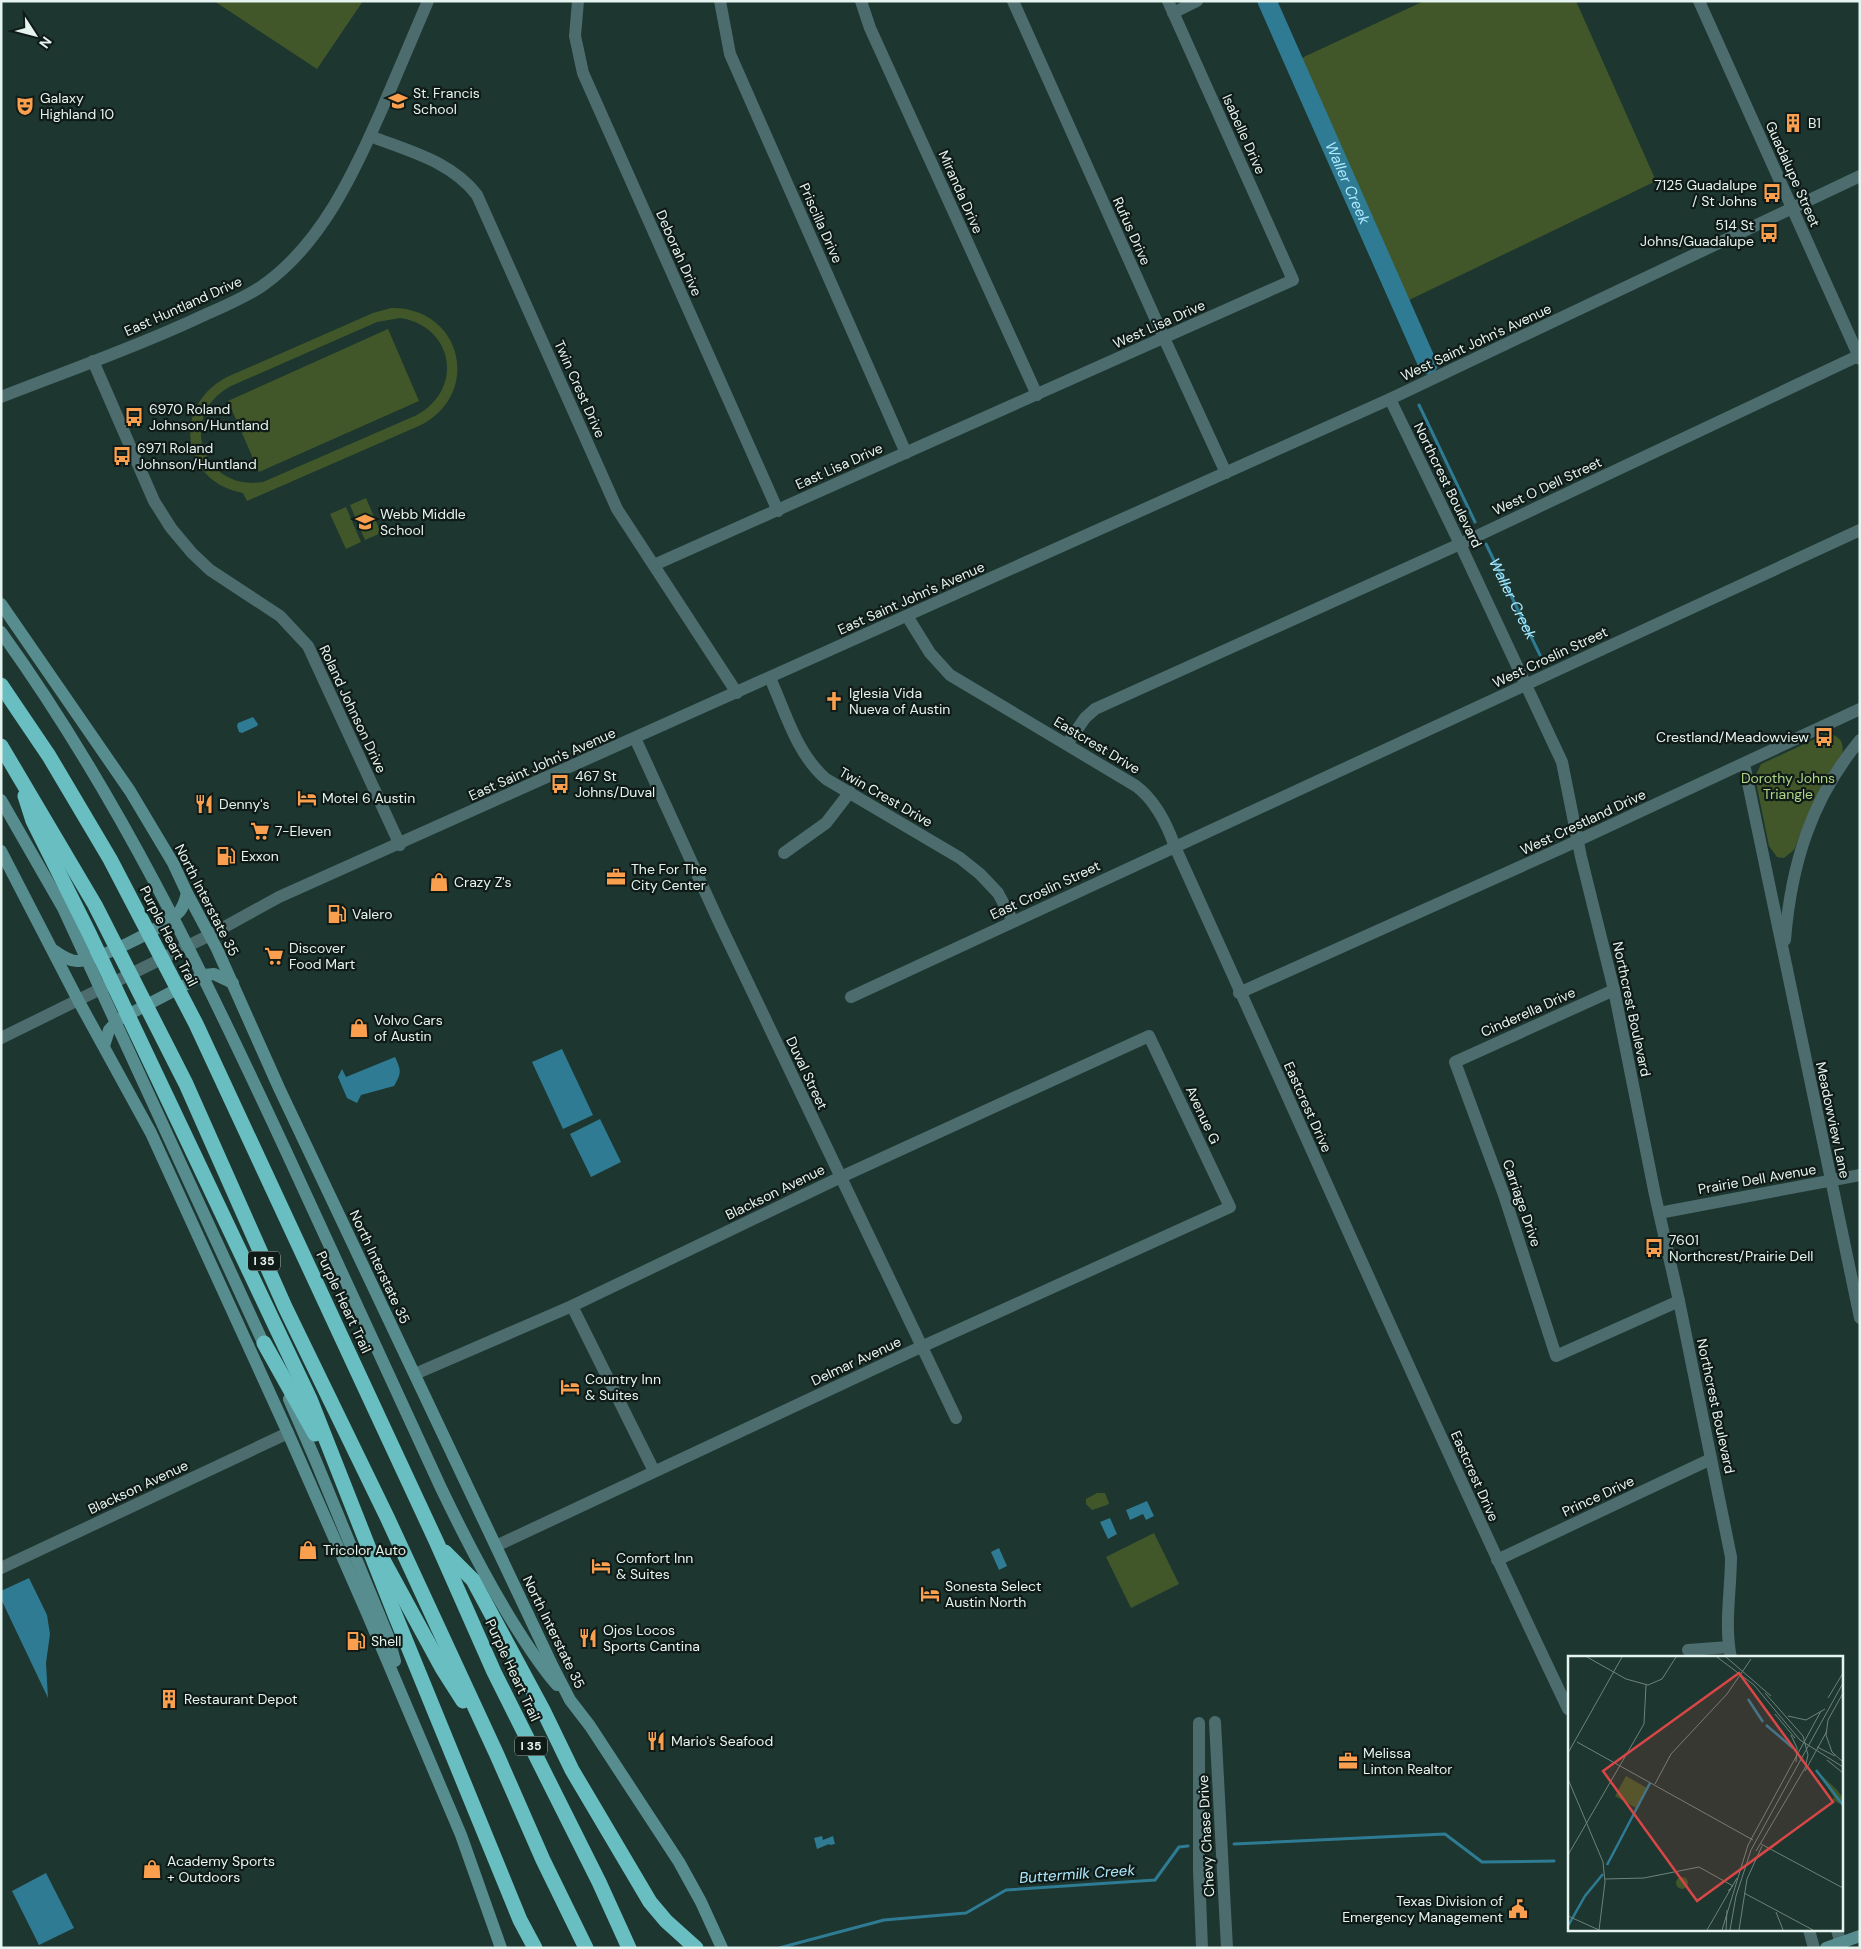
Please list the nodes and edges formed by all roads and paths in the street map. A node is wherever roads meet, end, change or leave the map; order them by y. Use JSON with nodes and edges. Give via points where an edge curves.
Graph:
{"nodes":[{"id":1,"x":428,"y":1,"type":"edge"},
{"id":2,"x":578,"y":1,"type":"edge"},
{"id":3,"x":720,"y":1,"type":"edge"},
{"id":4,"x":861,"y":1,"type":"edge"},
{"id":5,"x":1013,"y":1,"type":"edge"},
{"id":6,"x":1198,"y":1,"type":"edge"},
{"id":7,"x":1699,"y":1,"type":"edge"},
{"id":8,"x":1170,"y":7,"type":"edge"},
{"id":9,"x":370,"y":136,"type":"junction"},
{"id":10,"x":1860,"y":176,"type":"edge"},
{"id":11,"x":1793,"y":208,"type":"junction"},
{"id":12,"x":1294,"y":280,"type":"joint"},
{"id":13,"x":1164,"y":338,"type":"junction"},
{"id":14,"x":1859,"y":356,"type":"edge"},
{"id":15,"x":93,"y":361,"type":"junction"},
{"id":16,"x":1037,"y":395,"type":"junction"},
{"id":17,"x":1,"y":397,"type":"edge"},
{"id":18,"x":1390,"y":399,"type":"junction"},
{"id":19,"x":906,"y":453,"type":"junction"},
{"id":20,"x":1226,"y":473,"type":"junction"},
{"id":21,"x":778,"y":511,"type":"junction"},
{"id":22,"x":1101,"y":530,"type":"joint"},
{"id":23,"x":1860,"y":530,"type":"edge"},
{"id":24,"x":1460,"y":544,"type":"junction"},
{"id":25,"x":654,"y":565,"type":"junction"},
{"id":26,"x":1,"y":604,"type":"edge"},
{"id":27,"x":907,"y":616,"type":"junction"},
{"id":28,"x":1,"y":632,"type":"edge"},
{"id":29,"x":770,"y":678,"type":"junction"},
{"id":30,"x":1,"y":685,"type":"edge"},
{"id":31,"x":1526,"y":685,"type":"junction"},
{"id":32,"x":737,"y":692,"type":"junction"},
{"id":33,"x":1860,"y":709,"type":"edge"},
{"id":34,"x":635,"y":738,"type":"junction"},
{"id":35,"x":1860,"y":740,"type":"edge"},
{"id":36,"x":1067,"y":744,"type":"junction"},
{"id":37,"x":1,"y":746,"type":"edge"},
{"id":38,"x":1744,"y":764,"type":"junction"},
{"id":39,"x":18,"y":773,"type":"junction"},
{"id":40,"x":850,"y":792,"type":"junction"},
{"id":41,"x":1,"y":800,"type":"edge"},
{"id":42,"x":1253,"y":811,"type":"joint"},
{"id":43,"x":1578,"y":841,"type":"junction"},
{"id":44,"x":400,"y":845,"type":"junction"},
{"id":45,"x":1175,"y":847,"type":"junction"},
{"id":46,"x":1,"y":851,"type":"edge"},
{"id":47,"x":784,"y":854,"type":"dead end"},
{"id":48,"x":186,"y":893,"type":"junction"},
{"id":49,"x":1013,"y":921,"type":"junction"},
{"id":50,"x":210,"y":935,"type":"junction"},
{"id":51,"x":53,"y":950,"type":"junction"},
{"id":52,"x":1784,"y":956,"type":"junction"},
{"id":53,"x":233,"y":983,"type":"junction"},
{"id":54,"x":1614,"y":990,"type":"junction"},
{"id":55,"x":1240,"y":993,"type":"junction"},
{"id":56,"x":851,"y":998,"type":"dead end"},
{"id":57,"x":78,"y":1000,"type":"junction"},
{"id":58,"x":1149,"y":1036,"type":"joint"},
{"id":59,"x":1,"y":1038,"type":"edge"},
{"id":60,"x":104,"y":1046,"type":"junction"},
{"id":61,"x":1455,"y":1062,"type":"joint"},
{"id":62,"x":1860,"y":1175,"type":"edge"},
{"id":63,"x":840,"y":1177,"type":"junction"},
{"id":64,"x":1831,"y":1181,"type":"junction"},
{"id":65,"x":1230,"y":1207,"type":"joint"},
{"id":66,"x":1659,"y":1213,"type":"junction"},
{"id":67,"x":1679,"y":1301,"type":"junction"},
{"id":68,"x":572,"y":1306,"type":"junction"},
{"id":69,"x":1860,"y":1318,"type":"edge"},
{"id":70,"x":264,"y":1343,"type":"junction"},
{"id":71,"x":922,"y":1346,"type":"junction"},
{"id":72,"x":415,"y":1374,"type":"junction"},
{"id":73,"x":956,"y":1418,"type":"dead end"},
{"id":74,"x":288,"y":1433,"type":"junction"},
{"id":75,"x":1711,"y":1459,"type":"junction"},
{"id":76,"x":654,"y":1471,"type":"junction"},
{"id":77,"x":437,"y":1544,"type":"junction"},
{"id":78,"x":496,"y":1546,"type":"junction"},
{"id":79,"x":1497,"y":1560,"type":"junction"},
{"id":80,"x":1,"y":1568,"type":"edge"},
{"id":81,"x":1688,"y":1650,"type":"dead end"},
{"id":82,"x":1730,"y":1653,"type":"edge"},
{"id":83,"x":570,"y":1700,"type":"junction"},
{"id":84,"x":1568,"y":1709,"type":"dead end"},
{"id":85,"x":411,"y":1716,"type":"junction"},
{"id":86,"x":1214,"y":1722,"type":"dead end"},
{"id":87,"x":1199,"y":1723,"type":"dead end"},
{"id":88,"x":497,"y":1755,"type":"junction"},
{"id":89,"x":1810,"y":1932,"type":"edge"},
{"id":90,"x":1838,"y":1932,"type":"edge"},
{"id":91,"x":1860,"y":1936,"type":"edge"},
{"id":92,"x":1841,"y":1946,"type":"edge"},
{"id":93,"x":501,"y":1948,"type":"edge"},
{"id":94,"x":535,"y":1948,"type":"edge"},
{"id":95,"x":586,"y":1948,"type":"edge"},
{"id":96,"x":628,"y":1948,"type":"edge"},
{"id":97,"x":696,"y":1948,"type":"edge"},
{"id":98,"x":722,"y":1948,"type":"edge"},
{"id":99,"x":1202,"y":1948,"type":"edge"},
{"id":100,"x":1227,"y":1948,"type":"edge"},
{"id":101,"x":1814,"y":1948,"type":"edge"},
{"id":102,"x":1826,"y":1948,"type":"edge"}],
"edges":[{"from":1,"to":9,"type":"street","name":"East Huntland Drive"},
{"from":2,"to":21,"type":"street","name":"Deborah Drive","via":[[575,36],[583,73]]},
{"from":3,"to":19,"type":"street","name":"Priscilla Drive","via":[[730,54]]},
{"from":4,"to":16,"type":"street","name":"Miranda Drive","via":[[870,28]]},
{"from":5,"to":13,"type":"street","name":"Rufus Drive"},
{"from":6,"to":8,"type":"street"},
{"from":7,"to":11,"type":"street","name":"Guadalupe Street"},
{"from":8,"to":12,"type":"street","name":"Isabelle Drive"},
{"from":9,"to":15,"type":"street","name":"East Huntland Drive","via":[[333,209],[312,238],[263,285],[172,330]]},
{"from":9,"to":25,"type":"street","name":"Twin Crest Drive","via":[[435,161],[467,182],[477,195],[617,509]]},
{"from":10,"to":11,"type":"street","name":"West Saint John's Avenue"},
{"from":11,"to":14,"type":"street","name":"Guadalupe Street"},
{"from":11,"to":18,"type":"street","name":"West Saint John's Avenue"},
{"from":12,"to":13,"type":"street","name":"West Lisa Drive"},
{"from":13,"to":16,"type":"street","name":"West Lisa Drive"},
{"from":13,"to":20,"type":"street","name":"Rufus Drive"},
{"from":14,"to":24,"type":"street","name":"West O Dell Street"},
{"from":15,"to":17,"type":"street","name":"East Huntland Drive"},
{"from":15,"to":44,"type":"street","name":"Roland Johnson Drive","via":[[154,501],[171,528],[210,570],[280,616],[308,646]]},
{"from":16,"to":19,"type":"street","name":"East Lisa Drive"},
{"from":18,"to":20,"type":"street","name":"West Saint John's Avenue"},
{"from":18,"to":24,"type":"street","name":"Northcrest Boulevard"},
{"from":19,"to":21,"type":"street","name":"East Lisa Drive"},
{"from":20,"to":22,"type":"street","name":"West Saint John's Avenue"},
{"from":21,"to":25,"type":"street","name":"East Lisa Drive"},
{"from":22,"to":27,"type":"street","name":"East Saint John's Avenue"},
{"from":23,"to":31,"type":"street","name":"West Croslin Street"},
{"from":24,"to":31,"type":"street","name":"Northcrest Boulevard"},
{"from":24,"to":36,"type":"street","name":"West O Dell Street","via":[[1095,709]]},
{"from":25,"to":32,"type":"street","name":"Twin Crest Drive"},
{"from":26,"to":48,"type":"main road","name":"North Interstate 35","via":[[130,792],[173,862]]},
{"from":27,"to":29,"type":"street","name":"East Saint John's Avenue"},
{"from":27,"to":36,"type":"street","name":"Eastcrest Drive","via":[[930,653],[950,675]]},
{"from":28,"to":83,"type":"main road","via":[[65,727],[157,885],[226,1021],[436,1479],[502,1604],[543,1669]]},
{"from":29,"to":32,"type":"street","name":"East Saint John's Avenue"},
{"from":29,"to":40,"type":"street","name":"Twin Crest Drive","via":[[808,760],[826,779]]},
{"from":30,"to":77,"type":"highway","name":"Purple Heart Trail","number":"I 35","via":[[49,756],[100,842],[184,999]]},
{"from":31,"to":42,"type":"street","name":"West Croslin Street"},
{"from":31,"to":43,"type":"street","name":"Northcrest Boulevard","via":[[1562,762]]},
{"from":32,"to":34,"type":"street","name":"East Saint John's Avenue"},
{"from":33,"to":38,"type":"street","name":"West Crestland Drive"},
{"from":34,"to":44,"type":"street","name":"East Saint John's Avenue"},
{"from":34,"to":63,"type":"street","name":"Duval Street"},
{"from":35,"to":52,"type":"street","name":"Meadowview Lane","via":[[1819,800],[1804,834],[1787,910]]},
{"from":36,"to":45,"type":"street","name":"Eastcrest Drive","via":[[1144,792],[1156,806]]},
{"from":37,"to":39,"type":"highway","number":"I 35"},
{"from":38,"to":43,"type":"street","name":"West Crestland Drive"},
{"from":38,"to":52,"type":"street","name":"Meadowview Lane"},
{"from":39,"to":88,"type":"highway","number":"I 35","via":[[95,905],[186,1084],[285,1307]]},
{"from":39,"to":94,"type":"highway","via":[[33,821],[327,1440],[437,1718],[520,1920]]},
{"from":40,"to":47,"type":"street","via":[[826,823]]},
{"from":40,"to":49,"type":"street","name":"Twin Crest Drive","via":[[980,874],[998,893]]},
{"from":41,"to":70,"type":"main road","via":[[63,908]]},
{"from":42,"to":45,"type":"street","name":"East Croslin Street"},
{"from":43,"to":54,"type":"street","name":"Northcrest Boulevard"},
{"from":43,"to":55,"type":"street","name":"West Crestland Drive"},
{"from":44,"to":50,"type":"street","name":"East Saint John's Avenue","via":[[279,897]]},
{"from":45,"to":49,"type":"street","name":"East Croslin Street"},
{"from":45,"to":55,"type":"street","name":"Eastcrest Drive"},
{"from":46,"to":51,"type":"main road"},
{"from":48,"to":50,"type":"main road","name":"North Interstate 35"},
{"from":48,"to":51,"type":"main road","via":[[179,913],[169,920],[90,960],[75,961]]},
{"from":49,"to":56,"type":"street","name":"East Croslin Street"},
{"from":50,"to":53,"type":"main road","name":"North Interstate 35"},
{"from":50,"to":57,"type":"street","name":"East Saint John's Avenue"},
{"from":51,"to":57,"type":"main road"},
{"from":52,"to":64,"type":"street","name":"Meadowview Lane"},
{"from":53,"to":60,"type":"main road","via":[[214,974],[204,975],[118,1020],[109,1030]]},
{"from":53,"to":72,"type":"main road","name":"North Interstate 35","via":[[279,1088]]},
{"from":54,"to":61,"type":"street","name":"Cinderella Drive"},
{"from":54,"to":66,"type":"street","name":"Northcrest Boulevard"},
{"from":55,"to":79,"type":"street","name":"Eastcrest Drive"},
{"from":57,"to":59,"type":"street","name":"East Saint John's Avenue"},
{"from":57,"to":60,"type":"main road"},
{"from":58,"to":63,"type":"street","name":"Blackson Avenue"},
{"from":58,"to":65,"type":"street","name":"Avenue G"},
{"from":60,"to":74,"type":"main road","via":[[151,1133]]},
{"from":61,"to":67,"type":"street","name":"Carriage Drive","via":[[1504,1195],[1556,1356]]},
{"from":62,"to":64,"type":"street","name":"Prairie Dell Avenue"},
{"from":63,"to":68,"type":"street","name":"Blackson Avenue"},
{"from":63,"to":71,"type":"street","name":"Duval Street"},
{"from":64,"to":66,"type":"street","name":"Prairie Dell Avenue"},
{"from":64,"to":69,"type":"street","name":"Meadowview Lane"},
{"from":65,"to":71,"type":"street","name":"Delmar Avenue"},
{"from":66,"to":67,"type":"street","name":"Northcrest Boulevard"},
{"from":67,"to":75,"type":"street","name":"Northcrest Boulevard"},
{"from":68,"to":72,"type":"street","name":"Blackson Avenue"},
{"from":68,"to":76,"type":"street"},
{"from":70,"to":85,"type":"main road","via":[[388,1636]]},
{"from":70,"to":88,"type":"highway","via":[[442,1668]]},
{"from":71,"to":73,"type":"street","name":"Duval Street"},
{"from":71,"to":76,"type":"street","name":"Delmar Avenue"},
{"from":72,"to":78,"type":"main road","name":"North Interstate 35"},
{"from":74,"to":80,"type":"street","name":"Blackson Avenue"},
{"from":74,"to":85,"type":"main road"},
{"from":75,"to":79,"type":"street","name":"Prince Drive"},
{"from":75,"to":82,"type":"street","name":"Northcrest Boulevard","via":[[1731,1557]]},
{"from":76,"to":78,"type":"street","name":"Delmar Avenue"},
{"from":77,"to":96,"type":"highway","name":"Purple Heart Trail","number":"I 35","via":[[494,1672],[599,1882]]},
{"from":77,"to":97,"type":"highway","via":[[473,1580],[572,1770],[635,1879],[666,1921]]},
{"from":78,"to":83,"type":"main road","name":"North Interstate 35"},
{"from":79,"to":84,"type":"street","name":"Eastcrest Drive"},
{"from":81,"to":82,"type":"street"},
{"from":83,"to":98,"type":"main road","name":"North Interstate 35","via":[[679,1862]]},
{"from":85,"to":93,"type":"main road","via":[[461,1836]]},
{"from":86,"to":100,"type":"street","name":"Chevy Chase Drive"},
{"from":87,"to":99,"type":"street","name":"Chevy Chase Drive"},
{"from":88,"to":95,"type":"highway","number":"I 35"},
{"from":89,"to":101,"type":"street"},
{"from":90,"to":92,"type":"street"},
{"from":91,"to":92,"type":"main road"},
{"from":92,"to":102,"type":"main road"}]}
